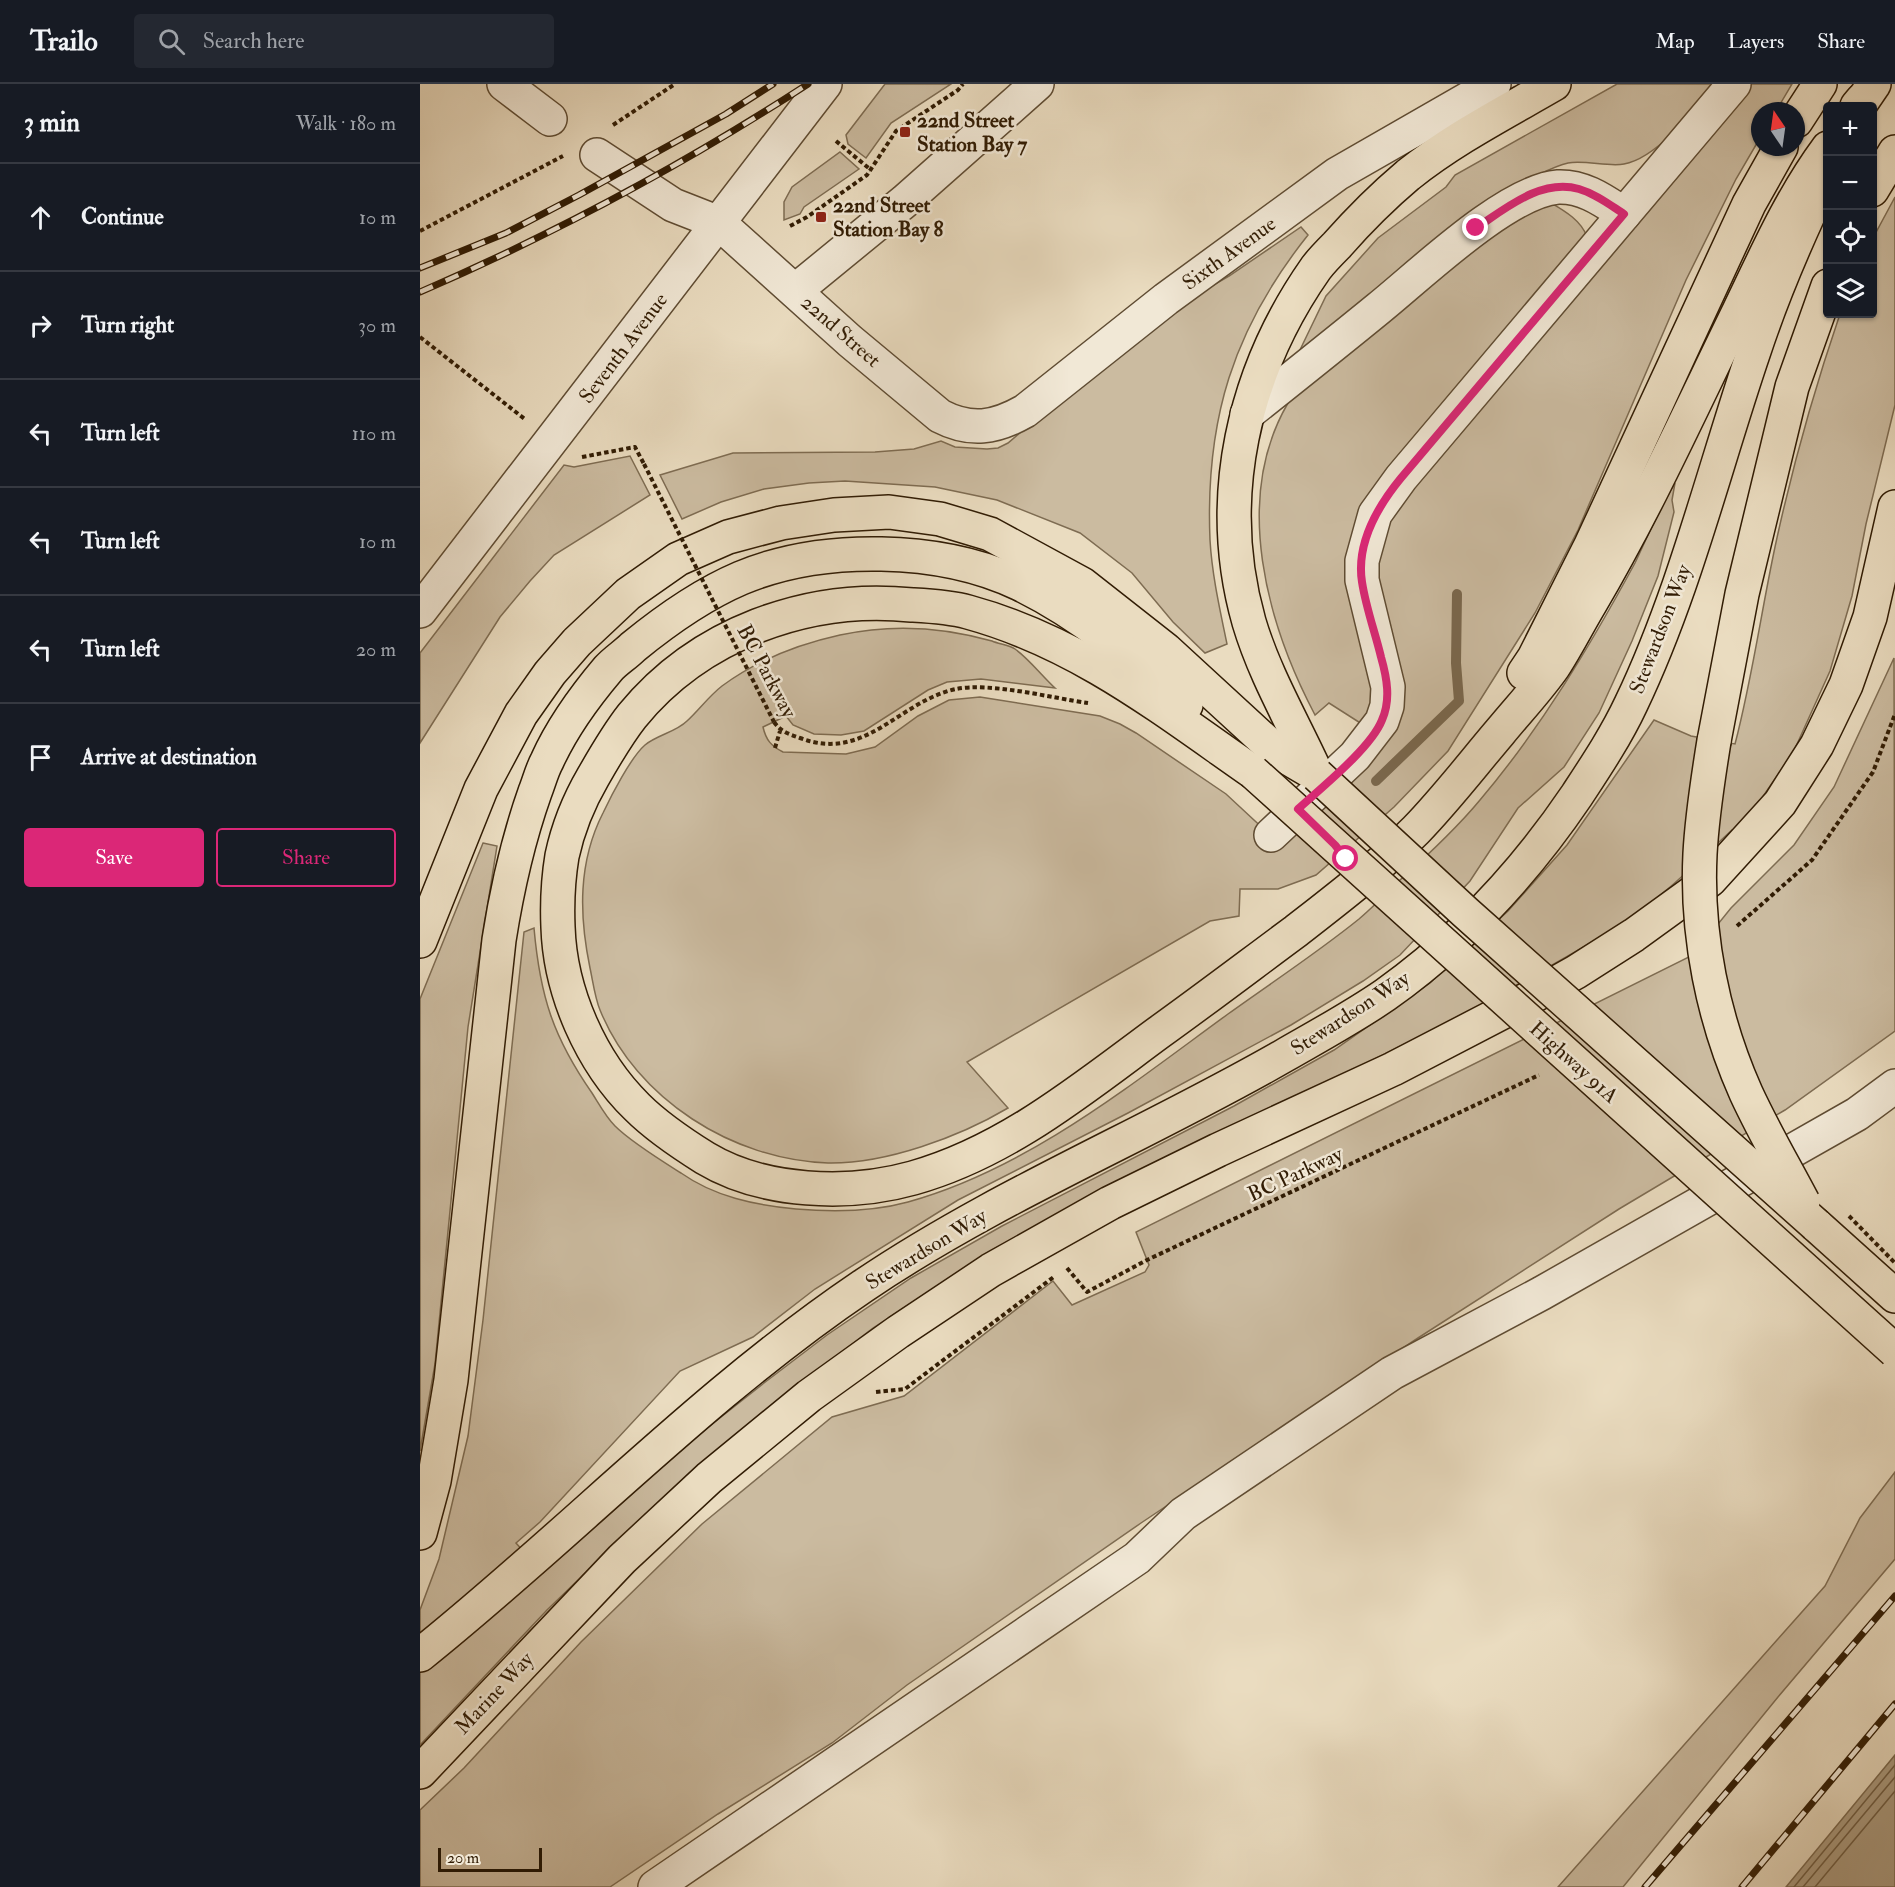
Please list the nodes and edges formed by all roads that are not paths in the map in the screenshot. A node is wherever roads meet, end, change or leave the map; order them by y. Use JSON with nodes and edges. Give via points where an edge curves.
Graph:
{"nodes":[{"id":1,"x":504,"y":84,"type":"edge"},
{"id":2,"x":825,"y":84,"type":"edge"},
{"id":3,"x":1037,"y":84,"type":"edge"},
{"id":4,"x":1494,"y":84,"type":"edge"},
{"id":5,"x":1554,"y":84,"type":"edge"},
{"id":6,"x":1734,"y":84,"type":"edge"},
{"id":7,"x":1820,"y":84,"type":"edge"},
{"id":8,"x":1805,"y":107,"type":"edge"},
{"id":9,"x":550,"y":118,"type":"dead end"},
{"id":10,"x":591,"y":145,"type":"road end"},
{"id":11,"x":1895,"y":152,"type":"edge"},
{"id":12,"x":1823,"y":154,"type":"edge"},
{"id":13,"x":1776,"y":156,"type":"edge"},
{"id":14,"x":1823,"y":182,"type":"edge"},
{"id":15,"x":1877,"y":182,"type":"edge"},
{"id":16,"x":1624,"y":214,"type":"junction"},
{"id":17,"x":719,"y":223,"type":"junction"},
{"id":18,"x":795,"y":291,"type":"junction"},
{"id":19,"x":1823,"y":298,"type":"edge"},
{"id":20,"x":1247,"y":414,"type":"junction"},
{"id":21,"x":971,"y":427,"type":"joint"},
{"id":22,"x":1895,"y":507,"type":"edge"},
{"id":23,"x":420,"y":611,"type":"edge"},
{"id":24,"x":1276,"y":752,"type":"junction"},
{"id":25,"x":1446,"y":796,"type":"junction"},
{"id":26,"x":1298,"y":809,"type":"junction"},
{"id":27,"x":1270,"y":835,"type":"dead end"},
{"id":28,"x":1345,"y":893,"type":"junction"},
{"id":29,"x":420,"y":941,"type":"edge"},
{"id":30,"x":1895,"y":1086,"type":"edge"},
{"id":31,"x":1816,"y":1224,"type":"junction"},
{"id":32,"x":1895,"y":1296,"type":"edge"},
{"id":33,"x":1895,"y":1351,"type":"edge"},
{"id":34,"x":420,"y":1533,"type":"edge"},
{"id":35,"x":420,"y":1655,"type":"edge"},
{"id":36,"x":420,"y":1772,"type":"edge"},
{"id":37,"x":655,"y":1887,"type":"edge"}],
"edges":[{"from":1,"to":9,"type":"street"},
{"from":2,"to":17,"type":"street","name":"Seventh Avenue"},
{"from":3,"to":18,"type":"street","via":[[905,201]]},
{"from":4,"to":21,"type":"street","name":"Sixth Avenue","via":[[1337,174],[1166,299],[1025,411],[989,426]]},
{"from":5,"to":20,"type":"main road","via":[[1457,140],[1365,213],[1316,267],[1281,324],[1258,376]]},
{"from":6,"to":16,"type":"street"},
{"from":7,"to":8,"type":"main road"},
{"from":10,"to":17,"type":"street","via":[[673,205]]},
{"from":11,"to":15,"type":"main road"},
{"from":12,"to":25,"type":"main road","via":[[1774,238],[1611,568],[1553,668]]},
{"from":13,"to":25,"type":"main road","via":[[1749,204],[1591,545],[1534,658]]},
{"from":14,"to":35,"type":"main road","name":"Stewardson Way","via":[[1773,296],[1675,595],[1630,707],[1573,801],[1491,902],[1426,963],[1325,1033],[970,1220],[862,1287],[771,1352]]},
{"from":16,"to":20,"type":"street","via":[[1578,188],[1541,190],[1520,199],[1476,228]]},
{"from":16,"to":26,"type":"street","via":[[1375,514],[1362,561],[1362,580],[1385,670],[1387,706],[1382,721],[1355,756]]},
{"from":17,"to":18,"type":"street","name":"22nd Street"},
{"from":17,"to":23,"type":"street","name":"Seventh Avenue"},
{"from":18,"to":21,"type":"street","name":"22nd Street","via":[[940,416]]},
{"from":19,"to":31,"type":"main road","bridge":true,"via":[[1792,387],[1742,594],[1714,741],[1700,855],[1701,911],[1713,995],[1726,1042],[1746,1092]]},
{"from":20,"to":24,"type":"main road","via":[[1234,488],[1239,580],[1261,658],[1277,695]]},
{"from":22,"to":36,"type":"main road","name":"Marine Way","via":[[1870,617],[1846,685],[1817,745],[1780,802],[1710,880],[1576,972],[1402,1064],[1110,1203],[991,1270],[898,1332],[809,1396],[709,1478],[622,1559]]},
{"from":24,"to":28,"type":"main road","via":[[1036,635],[961,610],[875,601],[817,608],[761,622],[711,648],[667,680],[632,717],[604,756],[579,802],[562,852],[557,897],[559,942],[567,986],[583,1029],[606,1068],[633,1104],[673,1137],[716,1165],[768,1182],[826,1190],[868,1187],[948,1166],[1003,1141],[1060,1105]]},
{"from":24,"to":29,"type":"main road","via":[[1166,650],[1082,584],[990,534],[940,519],[889,512],[780,523],[728,537],[678,559],[628,594],[556,665],[521,714],[481,789]]},
{"from":24,"to":31,"type":"main road","name":"Highway 91A","bridge":true,"via":[[1317,775]]},
{"from":24,"to":33,"type":"main road","name":"Highway 91A","bridge":true},
{"from":24,"to":34,"type":"main road","via":[[1199,717],[1140,663],[1061,606],[1020,584],[936,558],[843,555],[791,563],[742,577],[656,628],[609,668],[546,761],[509,879],[498,940],[451,1380],[434,1481]]},
{"from":25,"to":28,"type":"main road","via":[[1406,840]]},
{"from":26,"to":27,"type":"street"},
{"from":26,"to":28,"type":"street","via":[[1346,859],[1349,877]]},
{"from":30,"to":37,"type":"street","via":[[1857,1114],[1542,1293],[1392,1373],[1183,1514],[1137,1558]]},
{"from":31,"to":32,"type":"main road","name":"Highway 91A"}]}
